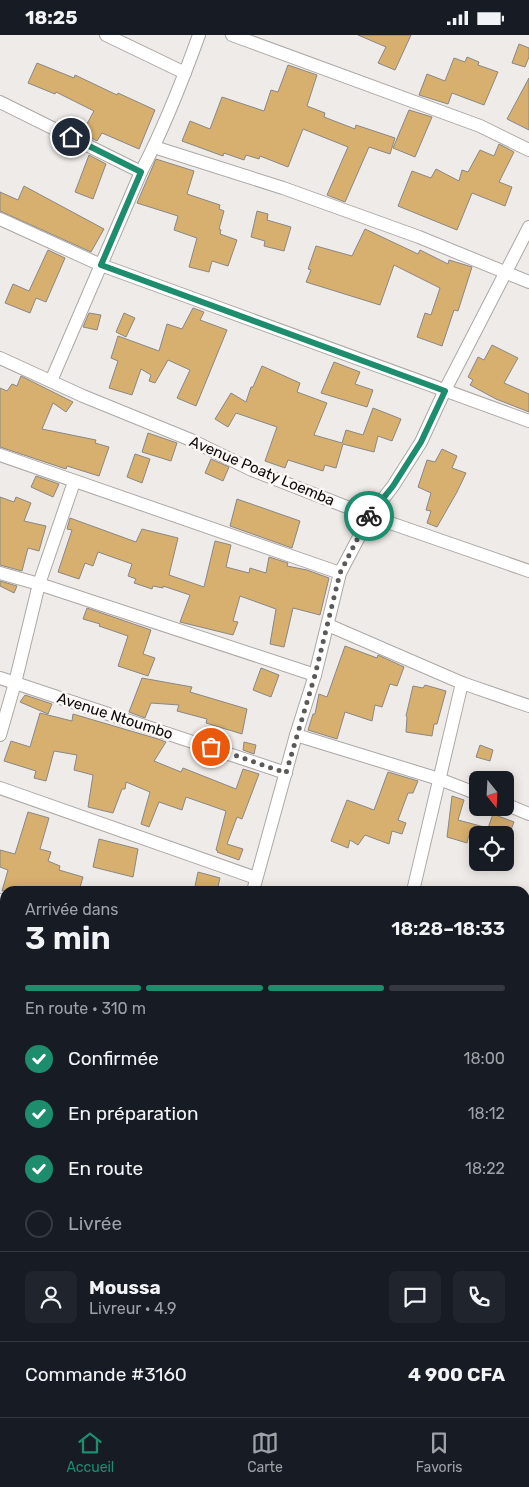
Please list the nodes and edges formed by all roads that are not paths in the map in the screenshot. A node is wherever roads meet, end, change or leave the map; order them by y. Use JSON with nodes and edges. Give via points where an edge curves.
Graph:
{"nodes":[{"id":1,"x":106,"y":35,"type":"edge"},
{"id":2,"x":199,"y":35,"type":"edge"},
{"id":3,"x":232,"y":35,"type":"edge"},
{"id":4,"x":185,"y":73,"type":"junction"},
{"id":5,"x":0,"y":102,"type":"edge"},
{"id":6,"x":154,"y":147,"type":"junction"},
{"id":7,"x":529,"y":150,"type":"edge"},
{"id":8,"x":141,"y":172,"type":"junction"},
{"id":9,"x":0,"y":219,"type":"edge"},
{"id":10,"x":529,"y":227,"type":"edge"},
{"id":11,"x":101,"y":265,"type":"junction"},
{"id":12,"x":504,"y":273,"type":"junction"},
{"id":13,"x":529,"y":282,"type":"edge"},
{"id":14,"x":0,"y":357,"type":"edge"},
{"id":15,"x":50,"y":381,"type":"junction"},
{"id":16,"x":445,"y":391,"type":"junction"},
{"id":17,"x":529,"y":421,"type":"edge"},
{"id":18,"x":0,"y":455,"type":"edge"},
{"id":19,"x":74,"y":482,"type":"junction"},
{"id":20,"x":370,"y":516,"type":"junction"},
{"id":21,"x":529,"y":571,"type":"edge"},
{"id":22,"x":0,"y":573,"type":"edge"},
{"id":23,"x":340,"y":573,"type":"junction"},
{"id":24,"x":39,"y":584,"type":"junction"},
{"id":25,"x":328,"y":625,"type":"junction"},
{"id":26,"x":315,"y":675,"type":"junction"},
{"id":27,"x":0,"y":678,"type":"edge"},
{"id":28,"x":15,"y":683,"type":"junction"},
{"id":29,"x":462,"y":683,"type":"junction"},
{"id":30,"x":529,"y":706,"type":"edge"},
{"id":31,"x":0,"y":735,"type":"edge"},
{"id":32,"x":296,"y":735,"type":"junction"},
{"id":33,"x":286,"y":773,"type":"junction"},
{"id":34,"x":439,"y":779,"type":"junction"},
{"id":35,"x":0,"y":788,"type":"edge"},
{"id":36,"x":469,"y":791,"type":"edge"},
{"id":37,"x":514,"y":808,"type":"edge"},
{"id":38,"x":529,"y":814,"type":"edge"},
{"id":39,"x":256,"y":878,"type":"junction"},
{"id":40,"x":254,"y":886,"type":"edge"},
{"id":41,"x":413,"y":886,"type":"edge"}],
"edges":[{"from":1,"to":4,"type":"street"},
{"from":2,"to":4,"type":"street"},
{"from":3,"to":7,"type":"street","via":[[480,126]]},
{"from":4,"to":6,"type":"street"},
{"from":5,"to":8,"type":"street"},
{"from":6,"to":8,"type":"street"},
{"from":6,"to":12,"type":"street","via":[[419,237]]},
{"from":8,"to":11,"type":"street"},
{"from":9,"to":11,"type":"street"},
{"from":10,"to":12,"type":"street"},
{"from":11,"to":15,"type":"street"},
{"from":11,"to":16,"type":"street"},
{"from":12,"to":13,"type":"street"},
{"from":12,"to":16,"type":"street"},
{"from":14,"to":15,"type":"street","name":"Avenue Poaty Loemba"},
{"from":15,"to":20,"type":"street","name":"Avenue Poaty Loemba","via":[[191,440],[237,464]]},
{"from":16,"to":17,"type":"street"},
{"from":16,"to":20,"type":"street","via":[[421,442]]},
{"from":18,"to":19,"type":"street"},
{"from":19,"to":23,"type":"street"},
{"from":19,"to":24,"type":"street"},
{"from":20,"to":21,"type":"street","name":"Avenue Poaty Loemba"},
{"from":20,"to":23,"type":"street"},
{"from":22,"to":24,"type":"street"},
{"from":23,"to":25,"type":"street"},
{"from":24,"to":26,"type":"street"},
{"from":24,"to":28,"type":"street"},
{"from":25,"to":26,"type":"street"},
{"from":25,"to":29,"type":"street"},
{"from":26,"to":32,"type":"street"},
{"from":27,"to":28,"type":"street","name":"Avenue Ntoumbo"},
{"from":28,"to":31,"type":"street"},
{"from":28,"to":33,"type":"street","name":"Avenue Ntoumbo"},
{"from":29,"to":30,"type":"street"},
{"from":29,"to":34,"type":"street"},
{"from":32,"to":33,"type":"street"},
{"from":32,"to":34,"type":"street"},
{"from":33,"to":39,"type":"street"},
{"from":34,"to":36,"type":"street"},
{"from":34,"to":41,"type":"street"},
{"from":35,"to":39,"type":"street"},
{"from":37,"to":38,"type":"street"},
{"from":39,"to":40,"type":"street"}]}
